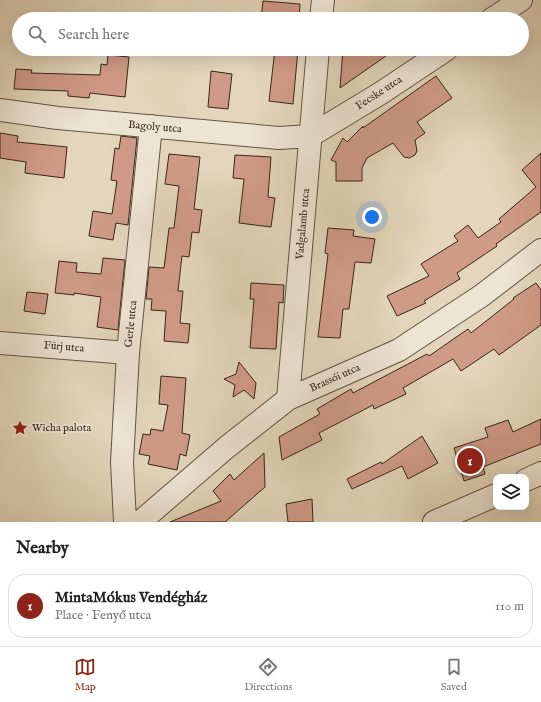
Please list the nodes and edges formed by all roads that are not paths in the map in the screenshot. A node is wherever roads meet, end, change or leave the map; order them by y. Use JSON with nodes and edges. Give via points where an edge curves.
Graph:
{"nodes":[{"id":1,"x":323,"y":0,"type":"edge"},
{"id":2,"x":521,"y":0,"type":"edge"},
{"id":3,"x":322,"y":12,"type":"edge"},
{"id":4,"x":503,"y":12,"type":"edge"},
{"id":5,"x":317,"y":56,"type":"edge"},
{"id":6,"x":436,"y":56,"type":"edge"},
{"id":7,"x":0,"y":110,"type":"edge"},
{"id":8,"x":151,"y":126,"type":"junction"},
{"id":9,"x":310,"y":136,"type":"junction"},
{"id":10,"x":541,"y":250,"type":"edge"},
{"id":11,"x":0,"y":343,"type":"edge"},
{"id":12,"x":128,"y":353,"type":"junction"},
{"id":13,"x":288,"y":399,"type":"junction"},
{"id":14,"x":541,"y":473,"type":"edge"},
{"id":15,"x":529,"y":479,"type":"edge"},
{"id":16,"x":493,"y":497,"type":"edge"},
{"id":17,"x":125,"y":522,"type":"edge"},
{"id":18,"x":140,"y":522,"type":"edge"},
{"id":19,"x":434,"y":522,"type":"edge"}],
"edges":[{"from":1,"to":3,"type":"street"},
{"from":2,"to":4,"type":"street"},
{"from":5,"to":9,"type":"street","name":"Vadgalamb utca"},
{"from":6,"to":9,"type":"street","name":"Fecske utca"},
{"from":7,"to":8,"type":"street","name":"Bagoly utca"},
{"from":8,"to":9,"type":"street","name":"Bagoly utca","via":[[279,138]]},
{"from":8,"to":12,"type":"street","name":"Gerle utca"},
{"from":9,"to":13,"type":"street","name":"Vadgalamb utca"},
{"from":10,"to":13,"type":"street","name":"Brassói utca","via":[[481,296],[398,350]]},
{"from":11,"to":12,"type":"street","name":"Fürj utca"},
{"from":12,"to":17,"type":"street","name":"Gerle utca","via":[[122,462]]},
{"from":13,"to":18,"type":"street","name":"Brassói utca","via":[[227,447]]},
{"from":14,"to":15,"type":"street"},
{"from":16,"to":19,"type":"street"}]}
